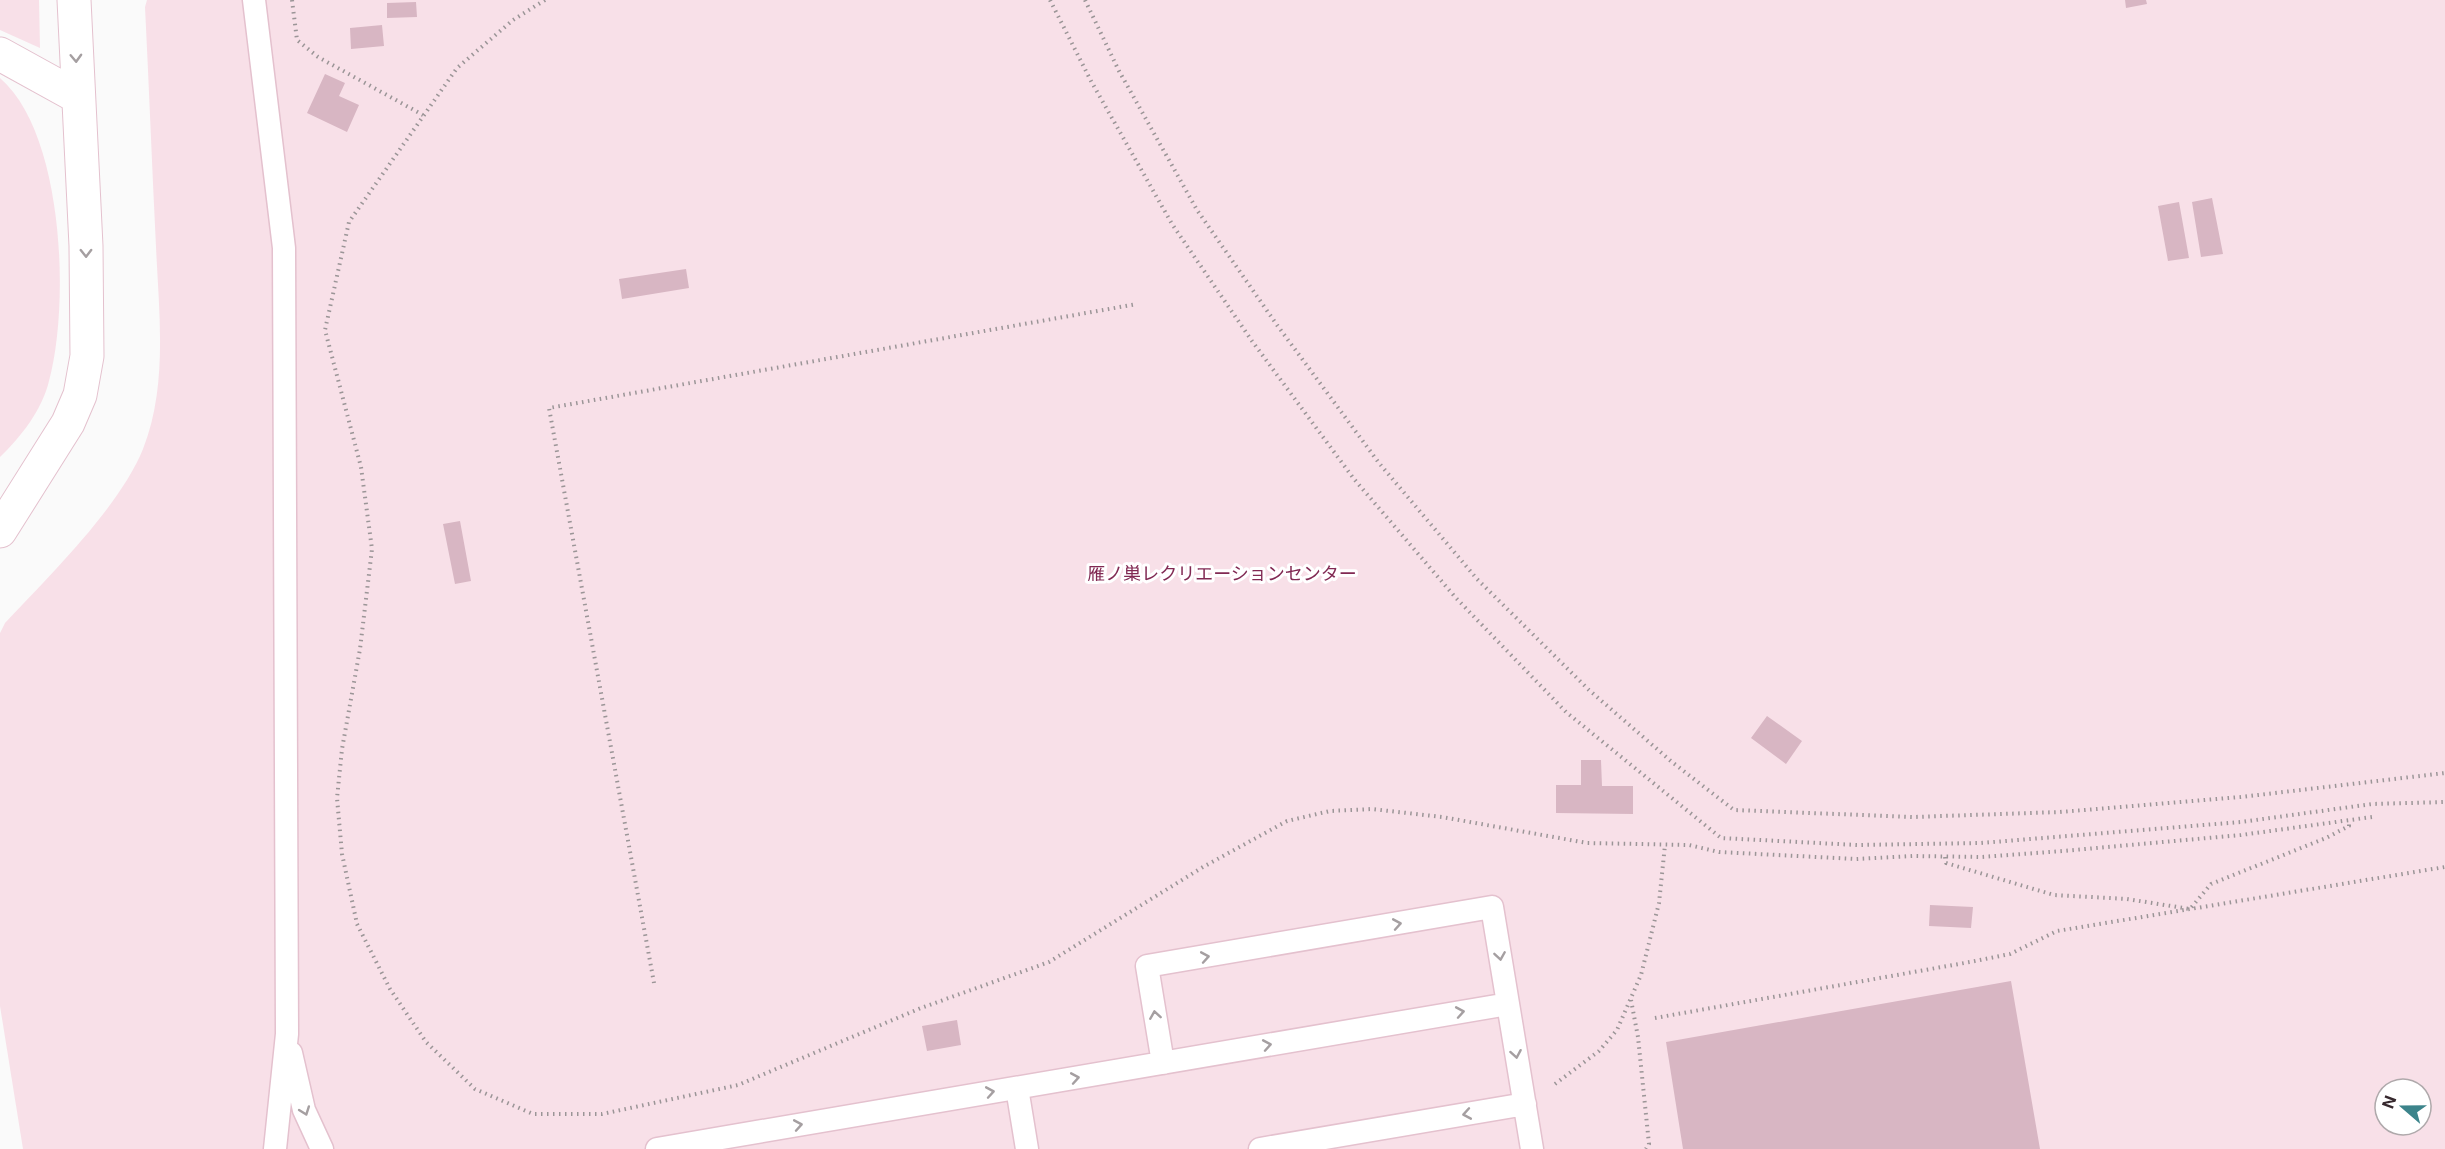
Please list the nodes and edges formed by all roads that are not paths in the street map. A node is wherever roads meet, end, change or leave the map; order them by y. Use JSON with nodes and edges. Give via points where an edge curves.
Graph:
{"nodes":[{"id":1,"x":74,"y":0,"type":"edge"},
{"id":2,"x":254,"y":0,"type":"edge"},
{"id":3,"x":0,"y":54,"type":"edge"},
{"id":4,"x":78,"y":97,"type":"junction"},
{"id":5,"x":46,"y":455,"type":"junction"},
{"id":6,"x":0,"y":490,"type":"edge"},
{"id":7,"x":0,"y":531,"type":"edge"},
{"id":8,"x":1508,"y":1004,"type":"junction"},
{"id":9,"x":287,"y":1034,"type":"junction"},
{"id":10,"x":1163,"y":1063,"type":"junction"},
{"id":11,"x":1017,"y":1088,"type":"junction"},
{"id":12,"x":1525,"y":1104,"type":"junction"},
{"id":13,"x":742,"y":1142,"type":"edge"},
{"id":14,"x":275,"y":1149,"type":"edge"},
{"id":15,"x":322,"y":1149,"type":"edge"},
{"id":16,"x":657,"y":1149,"type":"edge"},
{"id":17,"x":1027,"y":1149,"type":"edge"},
{"id":18,"x":1260,"y":1149,"type":"edge"},
{"id":19,"x":1532,"y":1149,"type":"edge"}],
"edges":[{"from":1,"to":4,"type":"street","one_way":true},
{"from":2,"to":9,"type":"lane","via":[[284,248]]},
{"from":3,"to":4,"type":"street"},
{"from":4,"to":5,"type":"street","one_way":true,"via":[[87,356],[80,395],[68,423]]},
{"from":5,"to":6,"type":"street","via":[[12,486]]},
{"from":5,"to":7,"type":"street"},
{"from":10,"to":8,"type":"lane","one_way":true},
{"from":10,"to":8,"type":"lane","one_way":true,"via":[[1147,966],[1182,960],[1492,907]]},
{"from":8,"to":12,"type":"lane","one_way":true},
{"from":9,"to":14,"type":"lane"},
{"from":9,"to":15,"type":"lane","one_way":true,"via":[[304,1110]]},
{"from":11,"to":10,"type":"lane","one_way":true},
{"from":13,"to":11,"type":"lane","one_way":true},
{"from":11,"to":17,"type":"lane"},
{"from":12,"to":18,"type":"lane","one_way":true},
{"from":12,"to":19,"type":"lane"},
{"from":13,"to":16,"type":"lane"}]}
